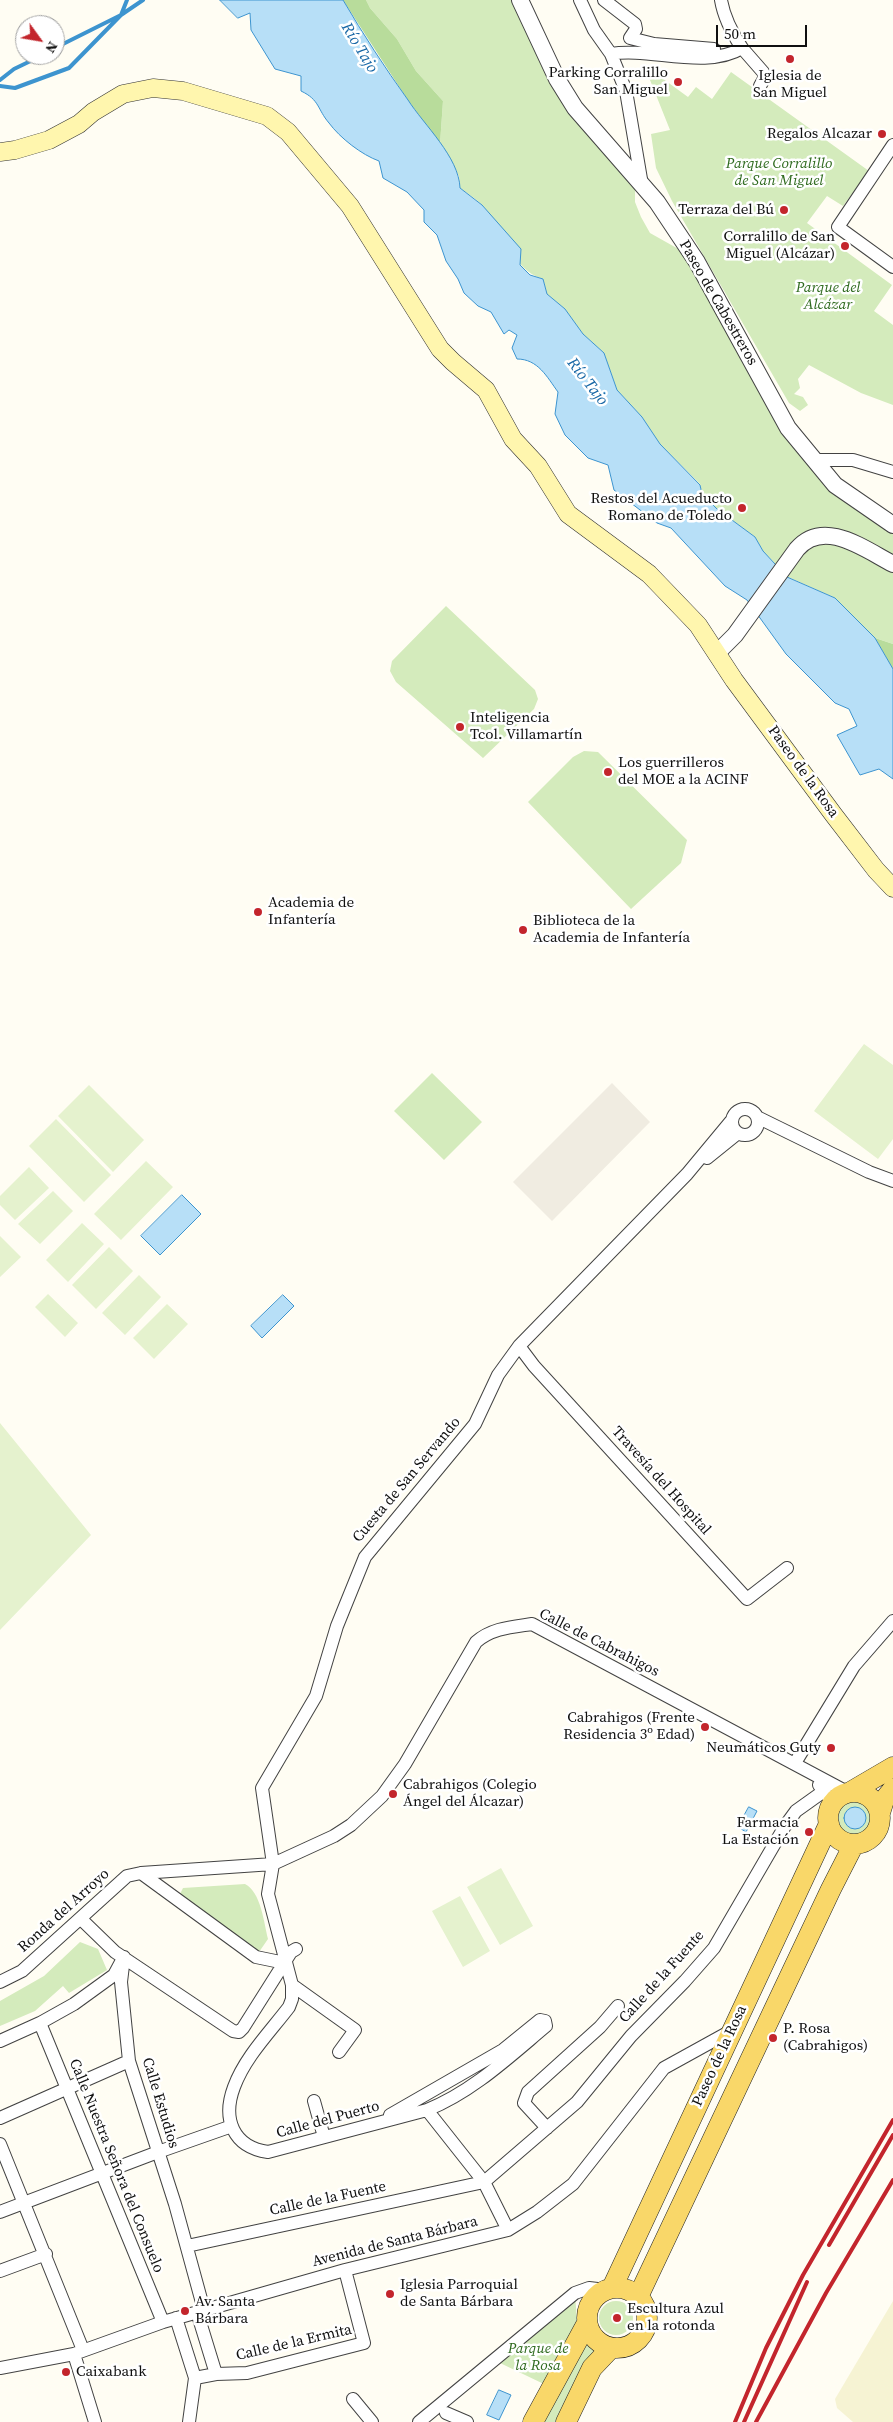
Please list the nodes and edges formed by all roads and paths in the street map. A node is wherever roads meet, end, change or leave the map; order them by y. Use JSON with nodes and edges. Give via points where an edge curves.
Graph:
{"nodes":[{"id":1,"x":520,"y":0,"type":"edge"},
{"id":2,"x":580,"y":0,"type":"edge"},
{"id":3,"x":604,"y":0,"type":"edge"},
{"id":4,"x":721,"y":0,"type":"edge"},
{"id":5,"x":736,"y":50,"type":"junction"},
{"id":6,"x":611,"y":54,"type":"junction"},
{"id":7,"x":760,"y":86,"type":"dead end"},
{"id":8,"x":893,"y":146,"type":"edge"},
{"id":9,"x":0,"y":152,"type":"edge"},
{"id":10,"x":642,"y":185,"type":"junction"},
{"id":11,"x":893,"y":267,"type":"edge"},
{"id":12,"x":814,"y":460,"type":"junction"},
{"id":13,"x":893,"y":472,"type":"edge"},
{"id":14,"x":893,"y":525,"type":"edge"},
{"id":15,"x":893,"y":564,"type":"edge"},
{"id":16,"x":717,"y":653,"type":"junction"},
{"id":17,"x":893,"y":888,"type":"edge"},
{"id":18,"x":731,"y":1121,"type":"junction"},
{"id":19,"x":756,"y":1123,"type":"junction"},
{"id":20,"x":738,"y":1133,"type":"junction"},
{"id":21,"x":687,"y":1174,"type":"junction"},
{"id":22,"x":893,"y":1181,"type":"edge"},
{"id":23,"x":519,"y":1346,"type":"junction"},
{"id":24,"x":787,"y":1568,"type":"dead end"},
{"id":25,"x":893,"y":1621,"type":"edge"},
{"id":26,"x":801,"y":1766,"type":"junction"},
{"id":27,"x":893,"y":1767,"type":"edge"},
{"id":28,"x":893,"y":1789,"type":"edge"},
{"id":29,"x":839,"y":1794,"type":"junction"},
{"id":30,"x":880,"y":1813,"type":"junction"},
{"id":31,"x":829,"y":1824,"type":"junction"},
{"id":32,"x":854,"y":1844,"type":"junction"},
{"id":33,"x":273,"y":1864,"type":"junction"},
{"id":34,"x":141,"y":1873,"type":"junction"},
{"id":35,"x":81,"y":1919,"type":"junction"},
{"id":36,"x":296,"y":1949,"type":"dead end"},
{"id":37,"x":124,"y":1957,"type":"junction"},
{"id":38,"x":285,"y":1963,"type":"junction"},
{"id":39,"x":0,"y":1982,"type":"edge"},
{"id":40,"x":292,"y":1985,"type":"junction"},
{"id":41,"x":618,"y":2006,"type":"dead end"},
{"id":42,"x":40,"y":2023,"type":"junction"},
{"id":43,"x":731,"y":2032,"type":"junction"},
{"id":44,"x":0,"y":2041,"type":"edge"},
{"id":45,"x":339,"y":2052,"type":"dead end"},
{"id":46,"x":128,"y":2061,"type":"junction"},
{"id":47,"x":68,"y":2090,"type":"junction"},
{"id":48,"x":314,"y":2101,"type":"dead end"},
{"id":49,"x":426,"y":2110,"type":"junction"},
{"id":50,"x":0,"y":2118,"type":"edge"},
{"id":51,"x":232,"y":2126,"type":"junction"},
{"id":52,"x":546,"y":2128,"type":"junction"},
{"id":53,"x":351,"y":2130,"type":"junction"},
{"id":54,"x":324,"y":2137,"type":"junction"},
{"id":55,"x":0,"y":2144,"type":"edge"},
{"id":56,"x":158,"y":2152,"type":"junction"},
{"id":57,"x":102,"y":2174,"type":"junction"},
{"id":58,"x":484,"y":2182,"type":"junction"},
{"id":59,"x":25,"y":2203,"type":"junction"},
{"id":60,"x":0,"y":2212,"type":"edge"},
{"id":61,"x":508,"y":2230,"type":"junction"},
{"id":62,"x":187,"y":2246,"type":"junction"},
{"id":63,"x":46,"y":2254,"type":"junction"},
{"id":64,"x":345,"y":2270,"type":"junction"},
{"id":65,"x":0,"y":2271,"type":"edge"},
{"id":66,"x":609,"y":2289,"type":"junction"},
{"id":67,"x":638,"y":2297,"type":"junction"},
{"id":68,"x":200,"y":2311,"type":"junction"},
{"id":69,"x":176,"y":2318,"type":"junction"},
{"id":70,"x":162,"y":2322,"type":"junction"},
{"id":71,"x":587,"y":2323,"type":"junction"},
{"id":72,"x":611,"y":2348,"type":"junction"},
{"id":73,"x":79,"y":2352,"type":"junction"},
{"id":74,"x":0,"y":2368,"type":"edge"},
{"id":75,"x":216,"y":2374,"type":"junction"},
{"id":76,"x":195,"y":2378,"type":"junction"},
{"id":77,"x":353,"y":2399,"type":"dead end"},
{"id":78,"x":446,"y":2412,"type":"dead end"},
{"id":79,"x":95,"y":2422,"type":"edge"},
{"id":80,"x":189,"y":2422,"type":"edge"},
{"id":81,"x":372,"y":2422,"type":"edge"},
{"id":82,"x":419,"y":2422,"type":"edge"},
{"id":83,"x":467,"y":2422,"type":"edge"},
{"id":84,"x":533,"y":2422,"type":"edge"},
{"id":85,"x":566,"y":2422,"type":"edge"}],
"edges":[{"from":1,"to":10,"type":"street","name":"Paseo de Cabestreros","via":[[557,79],[575,108]]},
{"from":2,"to":6,"type":"street","via":[[594,30]]},
{"from":3,"to":5,"type":"street","via":[[635,24],[636,29],[630,38],[654,44]]},
{"from":4,"to":5,"type":"street"},
{"from":5,"to":6,"type":"street","via":[[683,57],[631,52]]},
{"from":5,"to":7,"type":"street","via":[[763,72],[765,77]]},
{"from":6,"to":10,"type":"street","via":[[626,91]]},
{"from":8,"to":11,"type":"street","via":[[838,227]]},
{"from":9,"to":16,"type":"main road","name":"Paseo de la Rosa","via":[[49,140],[123,94],[153,88],[221,100],[272,119],[288,132],[350,206],[440,349],[486,390],[514,439],[538,466],[568,514],[649,574],[698,625]]},
{"from":10,"to":12,"type":"street","name":"Paseo de Cabestreros","via":[[697,262],[788,428]]},
{"from":12,"to":13,"type":"street","via":[[852,460]]},
{"from":12,"to":14,"type":"street","name":"Paseo de Cabestreros","via":[[835,485]]},
{"from":15,"to":16,"type":"street","via":[[847,540],[814,535],[797,549],[735,634]]},
{"from":16,"to":17,"type":"main road","name":"Paseo de la Rosa","via":[[833,814]]},
{"from":18,"to":19,"type":"street","via":[[734,1114],[746,1108],[753,1111]]},
{"from":18,"to":20,"type":"street"},
{"from":18,"to":21,"type":"street"},
{"from":19,"to":20,"type":"street","via":[[744,1135]]},
{"from":19,"to":22,"type":"street","via":[[785,1132]]},
{"from":20,"to":21,"type":"street"},
{"from":21,"to":23,"type":"street","name":"Cuesta de San Servando"},
{"from":23,"to":24,"type":"street","name":"Travesía del Hospital","via":[[747,1599]]},
{"from":23,"to":33,"type":"street","name":"Cuesta de San Servando","via":[[498,1376],[476,1424],[364,1557],[337,1626],[316,1696],[262,1788]]},
{"from":25,"to":26,"type":"street","via":[[854,1666]]},
{"from":26,"to":29,"type":"street","name":"Calle de Cabrahigos"},
{"from":26,"to":29,"type":"street"},
{"from":26,"to":33,"type":"street","name":"Calle de Cabrahigos","via":[[532,1624],[507,1627],[485,1634],[476,1642],[405,1764],[382,1796],[334,1836]]},
{"from":27,"to":29,"type":"main road"},
{"from":28,"to":30,"type":"main road","via":[[884,1800]]},
{"from":29,"to":30,"type":"main road","via":[[867,1795]]},
{"from":29,"to":31,"type":"main road","name":"Paseo de la Rosa","via":[[828,1816]]},
{"from":29,"to":52,"type":"street","name":"Calle de la Fuente","via":[[796,1811],[714,1948],[631,2036],[577,2102]]},
{"from":30,"to":32,"type":"main road","via":[[875,1833]]},
{"from":31,"to":32,"type":"main road","via":[[838,1838]]},
{"from":31,"to":43,"type":"main road","name":"Paseo de la Rosa"},
{"from":32,"to":67,"type":"main road","name":"Paseo de la Rosa"},
{"from":33,"to":34,"type":"street","name":"Ronda del Arroyo"},
{"from":33,"to":38,"type":"street","via":[[268,1894]]},
{"from":34,"to":35,"type":"street","name":"Ronda del Arroyo","via":[[127,1876]]},
{"from":34,"to":38,"type":"street","via":[[256,1957]]},
{"from":35,"to":37,"type":"street"},
{"from":35,"to":39,"type":"street","name":"Ronda del Arroyo","via":[[22,1972]]},
{"from":36,"to":38,"type":"street"},
{"from":37,"to":38,"type":"street","via":[[239,2032]]},
{"from":37,"to":42,"type":"street","via":[[114,1975],[74,2004]]},
{"from":37,"to":46,"type":"street","name":"Calle Estudios","via":[[121,1982]]},
{"from":38,"to":40,"type":"street"},
{"from":40,"to":45,"type":"street","via":[[355,2030]]},
{"from":40,"to":51,"type":"street","via":[[289,2007],[254,2053],[234,2087],[229,2112]]},
{"from":41,"to":52,"type":"street","name":"Calle de la Fuente","via":[[600,2027],[528,2092],[524,2103]]},
{"from":42,"to":44,"type":"street"},
{"from":42,"to":47,"type":"street","name":"Calle Nuestra Señora del Consuelo"},
{"from":43,"to":61,"type":"street","name":"Avenida de Santa Bárbara","via":[[664,2068],[573,2184]]},
{"from":43,"to":66,"type":"main road","name":"Paseo de la Rosa"},
{"from":46,"to":47,"type":"street"},
{"from":46,"to":56,"type":"street","name":"Calle Estudios"},
{"from":47,"to":50,"type":"street"},
{"from":47,"to":57,"type":"street","name":"Calle Nuestra Señora del Consuelo"},
{"from":48,"to":54,"type":"street"},
{"from":49,"to":53,"type":"street","name":"Calle del Puerto"},
{"from":49,"to":53,"type":"street","name":"Calle del Puerto","via":[[446,2102],[491,2071],[546,2026],[545,2021],[540,2020],[503,2050],[388,2116]]},
{"from":49,"to":58,"type":"street"},
{"from":51,"to":54,"type":"street","name":"Calle del Puerto","via":[[244,2144],[268,2152]]},
{"from":51,"to":56,"type":"street"},
{"from":52,"to":58,"type":"street","name":"Calle de la Fuente"},
{"from":53,"to":54,"type":"street","name":"Calle del Puerto"},
{"from":55,"to":59,"type":"street"},
{"from":56,"to":57,"type":"street"},
{"from":56,"to":62,"type":"street","name":"Calle Estudios"},
{"from":57,"to":59,"type":"street"},
{"from":57,"to":70,"type":"street","name":"Calle Nuestra Señora del Consuelo"},
{"from":58,"to":61,"type":"street"},
{"from":58,"to":62,"type":"street","name":"Calle de la Fuente"},
{"from":59,"to":60,"type":"street"},
{"from":59,"to":63,"type":"street"},
{"from":61,"to":64,"type":"street","name":"Avenida de Santa Bárbara"},
{"from":62,"to":68,"type":"street","name":"Calle Estudios"},
{"from":63,"to":65,"type":"street"},
{"from":63,"to":73,"type":"street"},
{"from":64,"to":68,"type":"street","name":"Avenida de Santa Bárbara"},
{"from":64,"to":75,"type":"street","name":"Calle de la Ermita","via":[[364,2343],[248,2373]]},
{"from":66,"to":67,"type":"main road","via":[[626,2290]]},
{"from":66,"to":71,"type":"main road","name":"Paseo de la Rosa","via":[[593,2300]]},
{"from":66,"to":82,"type":"street","via":[[590,2288],[575,2293]]},
{"from":67,"to":72,"type":"main road","via":[[647,2316],[640,2337],[622,2348]]},
{"from":68,"to":69,"type":"street","name":"Avenida de Santa Bárbara"},
{"from":68,"to":75,"type":"street","name":"Calle Estudios"},
{"from":69,"to":70,"type":"street","name":"Avenida de Santa Bárbara"},
{"from":69,"to":76,"type":"street"},
{"from":70,"to":73,"type":"street","name":"Avenida de Santa Bárbara"},
{"from":71,"to":72,"type":"main road","via":[[593,2336]]},
{"from":71,"to":84,"type":"main road","name":"Paseo de la Rosa"},
{"from":72,"to":85,"type":"main road","via":[[592,2368]]},
{"from":73,"to":74,"type":"street","name":"Avenida de Santa Bárbara"},
{"from":73,"to":79,"type":"street"},
{"from":75,"to":76,"type":"street"},
{"from":76,"to":80,"type":"street"},
{"from":77,"to":81,"type":"street"},
{"from":78,"to":83,"type":"street"}]}
